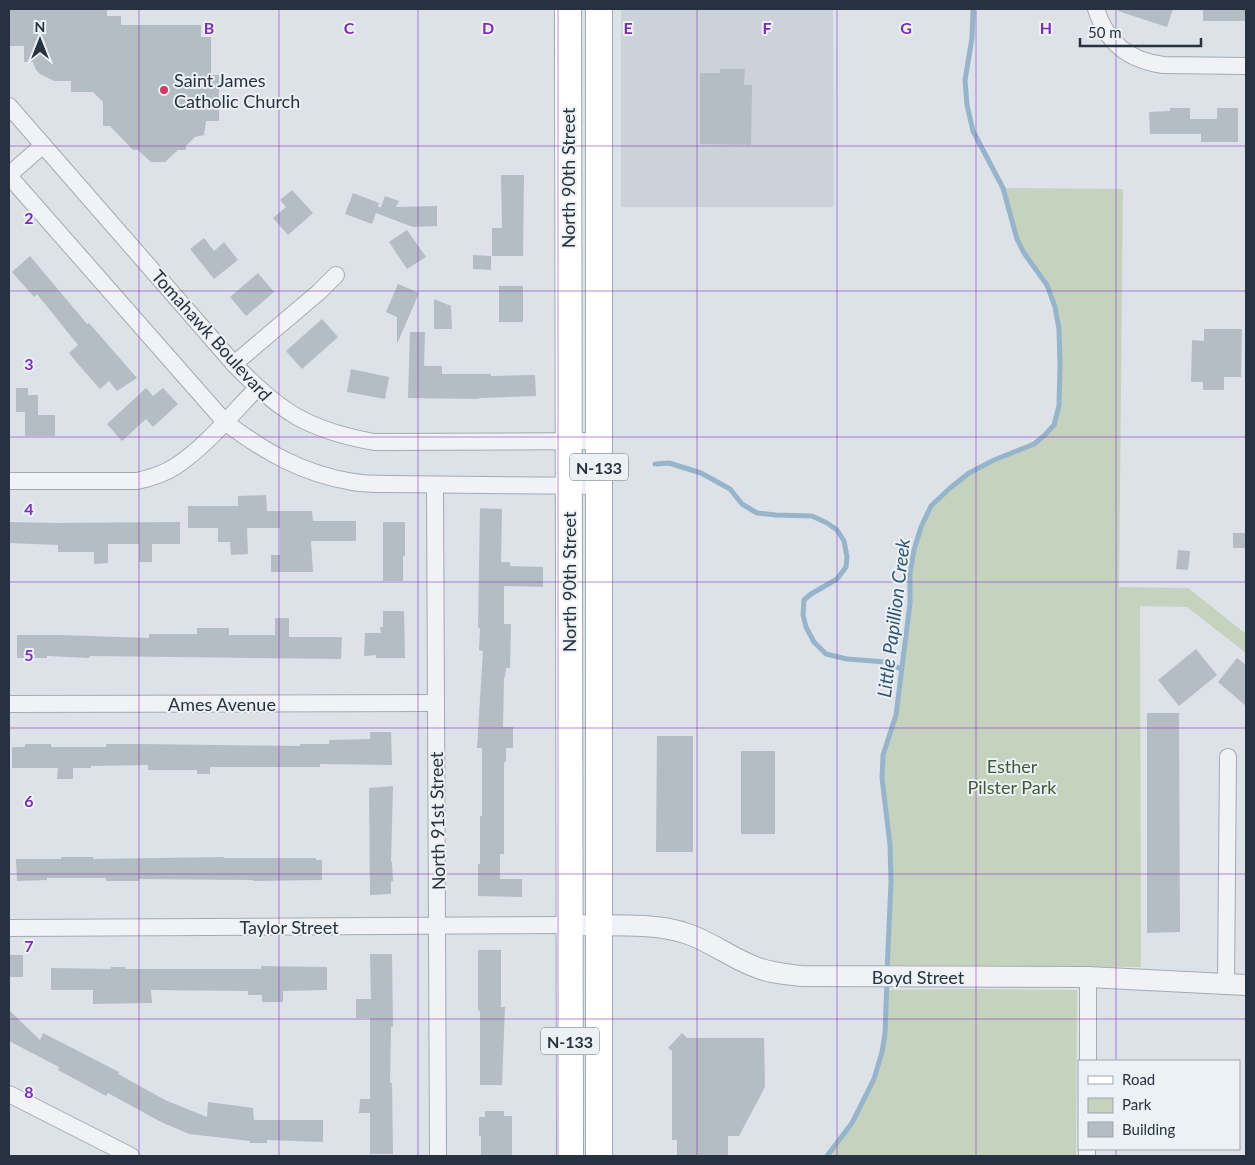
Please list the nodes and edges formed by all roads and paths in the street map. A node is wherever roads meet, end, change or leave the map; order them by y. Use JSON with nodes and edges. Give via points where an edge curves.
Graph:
{"nodes":[{"id":1,"x":568,"y":9,"type":"edge"},
{"id":2,"x":599,"y":9,"type":"edge"},
{"id":3,"x":1096,"y":9,"type":"edge"},
{"id":4,"x":1246,"y":66,"type":"edge"},
{"id":5,"x":9,"y":106,"type":"edge"},
{"id":6,"x":43,"y":145,"type":"junction"},
{"id":7,"x":9,"y":176,"type":"edge"},
{"id":8,"x":336,"y":275,"type":"dead end"},
{"id":9,"x":234,"y":364,"type":"junction"},
{"id":10,"x":257,"y":388,"type":"junction"},
{"id":11,"x":225,"y":422,"type":"junction"},
{"id":12,"x":599,"y":441,"type":"junction"},
{"id":13,"x":568,"y":442,"type":"junction"},
{"id":14,"x":9,"y":481,"type":"edge"},
{"id":15,"x":435,"y":485,"type":"junction"},
{"id":16,"x":568,"y":486,"type":"junction"},
{"id":17,"x":599,"y":486,"type":"junction"},
{"id":18,"x":436,"y":703,"type":"junction"},
{"id":19,"x":9,"y":704,"type":"edge"},
{"id":20,"x":1228,"y":757,"type":"dead end"},
{"id":21,"x":570,"y":925,"type":"junction"},
{"id":22,"x":438,"y":926,"type":"junction"},
{"id":23,"x":599,"y":926,"type":"junction"},
{"id":24,"x":9,"y":928,"type":"edge"},
{"id":25,"x":1088,"y":978,"type":"junction"},
{"id":26,"x":1236,"y":984,"type":"edge"},
{"id":27,"x":1088,"y":1060,"type":"edge"},
{"id":28,"x":9,"y":1094,"type":"edge"},
{"id":29,"x":131,"y":1156,"type":"edge"},
{"id":30,"x":438,"y":1156,"type":"edge"},
{"id":31,"x":570,"y":1156,"type":"edge"},
{"id":32,"x":599,"y":1156,"type":"edge"}],
"edges":[{"from":1,"to":13,"type":"main road","name":"North 90th Street","number":"N-133"},
{"from":2,"to":12,"type":"main road","name":"North 90th Street","number":"N-133"},
{"from":3,"to":4,"type":"street","via":[[1107,34],[1136,59],[1164,65]]},
{"from":5,"to":6,"type":"street","name":"Tomahawk Boulevard"},
{"from":6,"to":7,"type":"street"},
{"from":6,"to":9,"type":"street","name":"Tomahawk Boulevard"},
{"from":7,"to":11,"type":"street"},
{"from":8,"to":9,"type":"street"},
{"from":9,"to":10,"type":"street","name":"Tomahawk Boulevard"},
{"from":10,"to":11,"type":"street"},
{"from":10,"to":13,"type":"street","name":"Tomahawk Boulevard","via":[[308,423],[346,437],[374,442]]},
{"from":11,"to":14,"type":"street","via":[[190,456],[155,477],[137,481]]},
{"from":11,"to":15,"type":"street","via":[[275,456],[327,477],[355,482]]},
{"from":12,"to":13,"type":"street","name":"Tomahawk Boulevard"},
{"from":12,"to":17,"type":"main road","name":"North 90th Street","number":"N-133"},
{"from":13,"to":16,"type":"main road","name":"North 90th Street","number":"N-133"},
{"from":15,"to":16,"type":"street"},
{"from":15,"to":18,"type":"street","name":"North 91st Street"},
{"from":16,"to":17,"type":"street"},
{"from":16,"to":21,"type":"main road","name":"North 90th Street","number":"N-133"},
{"from":17,"to":23,"type":"main road","name":"North 90th Street","number":"N-133"},
{"from":18,"to":19,"type":"street","name":"Ames Avenue"},
{"from":18,"to":22,"type":"street","name":"North 91st Street"},
{"from":20,"to":26,"type":"street"},
{"from":21,"to":22,"type":"street","name":"Taylor Street"},
{"from":21,"to":23,"type":"street","name":"Boyd Street"},
{"from":21,"to":31,"type":"main road","name":"North 90th Street","number":"N-133"},
{"from":22,"to":24,"type":"street","name":"Taylor Street"},
{"from":22,"to":30,"type":"street","name":"North 91st Street"},
{"from":23,"to":25,"type":"street","name":"Boyd Street","via":[[676,930],[777,974]]},
{"from":23,"to":32,"type":"main road","name":"North 90th Street","number":"N-133"},
{"from":25,"to":26,"type":"street","name":"Boyd Street"},
{"from":25,"to":27,"type":"street"},
{"from":28,"to":29,"type":"street"}]}
